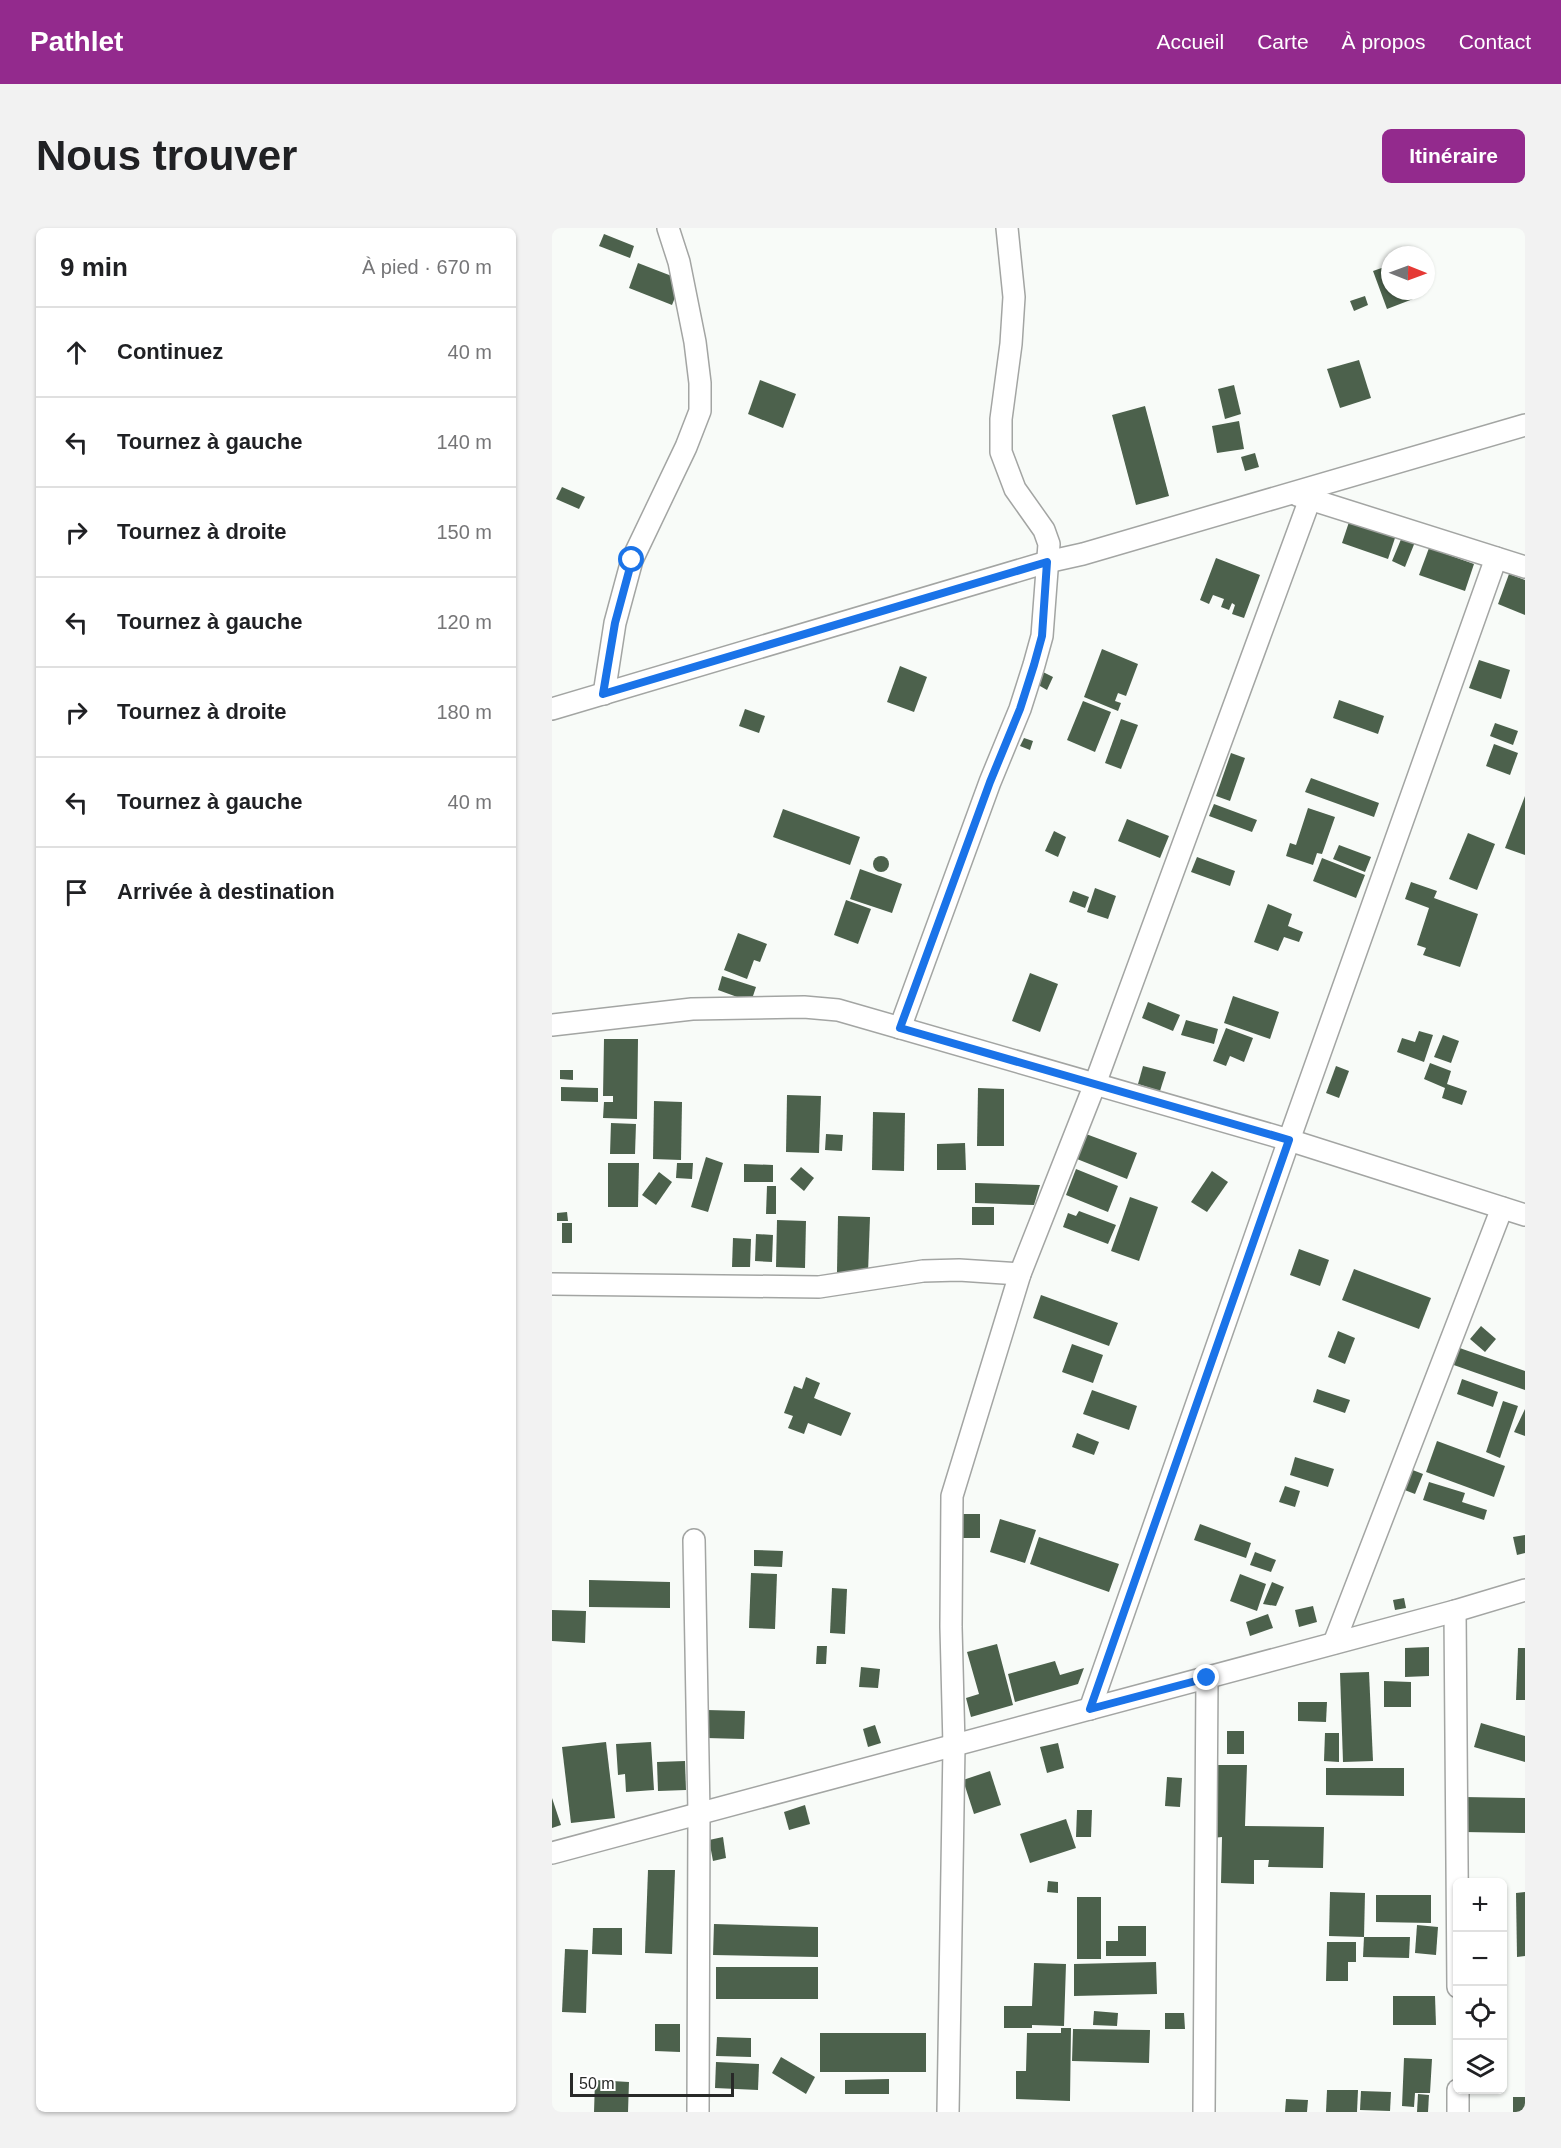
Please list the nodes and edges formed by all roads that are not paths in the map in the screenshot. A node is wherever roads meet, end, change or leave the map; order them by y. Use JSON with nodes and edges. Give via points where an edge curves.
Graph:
{"nodes":[{"id":1,"x":668,"y":228,"type":"edge"},
{"id":2,"x":1007,"y":228,"type":"edge"},
{"id":3,"x":1525,"y":425,"type":"edge"},
{"id":4,"x":1301,"y":496,"type":"junction"},
{"id":5,"x":1496,"y":558,"type":"junction"},
{"id":6,"x":1047,"y":562,"type":"junction"},
{"id":7,"x":1525,"y":567,"type":"edge"},
{"id":8,"x":603,"y":694,"type":"junction"},
{"id":9,"x":552,"y":709,"type":"edge"},
{"id":10,"x":552,"y":1025,"type":"edge"},
{"id":11,"x":900,"y":1028,"type":"junction"},
{"id":12,"x":1095,"y":1084,"type":"junction"},
{"id":13,"x":1289,"y":1140,"type":"junction"},
{"id":14,"x":1502,"y":1208,"type":"junction"},
{"id":15,"x":1525,"y":1215,"type":"edge"},
{"id":16,"x":1020,"y":1274,"type":"junction"},
{"id":17,"x":552,"y":1284,"type":"edge"},
{"id":18,"x":694,"y":1540,"type":"dead end"},
{"id":19,"x":1525,"y":1590,"type":"edge"},
{"id":20,"x":1455,"y":1611,"type":"junction"},
{"id":21,"x":1334,"y":1643,"type":"junction"},
{"id":22,"x":1207,"y":1678,"type":"junction"},
{"id":23,"x":1090,"y":1709,"type":"junction"},
{"id":24,"x":954,"y":1746,"type":"junction"},
{"id":25,"x":699,"y":1813,"type":"junction"},
{"id":26,"x":552,"y":1853,"type":"edge"},
{"id":27,"x":1458,"y":1986,"type":"edge"},
{"id":28,"x":1458,"y":2094,"type":"edge"},
{"id":29,"x":698,"y":2112,"type":"edge"},
{"id":30,"x":948,"y":2112,"type":"edge"},
{"id":31,"x":1204,"y":2112,"type":"edge"},
{"id":32,"x":1458,"y":2112,"type":"edge"}],
"edges":[{"from":1,"to":8,"type":"street","via":[[695,342],[700,411],[632,560],[615,623]]},
{"from":2,"to":6,"type":"street","via":[[1014,297],[1001,452],[1015,489],[1044,530],[1049,544]]},
{"from":3,"to":4,"type":"street"},
{"from":4,"to":5,"type":"street"},
{"from":4,"to":6,"type":"street"},
{"from":4,"to":12,"type":"street"},
{"from":5,"to":7,"type":"street"},
{"from":5,"to":13,"type":"street"},
{"from":6,"to":8,"type":"street"},
{"from":6,"to":11,"type":"street","via":[[1042,636],[1034,665]]},
{"from":8,"to":9,"type":"street"},
{"from":10,"to":11,"type":"street","via":[[692,1009],[804,1007],[838,1010]]},
{"from":11,"to":12,"type":"street"},
{"from":12,"to":13,"type":"street"},
{"from":12,"to":16,"type":"street"},
{"from":13,"to":14,"type":"street"},
{"from":13,"to":23,"type":"street"},
{"from":14,"to":15,"type":"street"},
{"from":14,"to":21,"type":"street"},
{"from":16,"to":17,"type":"street","via":[[923,1271],[819,1287]]},
{"from":16,"to":24,"type":"street","via":[[952,1496]]},
{"from":18,"to":25,"type":"street"},
{"from":19,"to":20,"type":"street"},
{"from":20,"to":21,"type":"street"},
{"from":20,"to":27,"type":"street"},
{"from":21,"to":22,"type":"street"},
{"from":22,"to":23,"type":"street"},
{"from":22,"to":31,"type":"street"},
{"from":23,"to":24,"type":"street"},
{"from":24,"to":25,"type":"street"},
{"from":24,"to":30,"type":"street"},
{"from":25,"to":26,"type":"street"},
{"from":25,"to":29,"type":"street"},
{"from":28,"to":32,"type":"street"}]}
